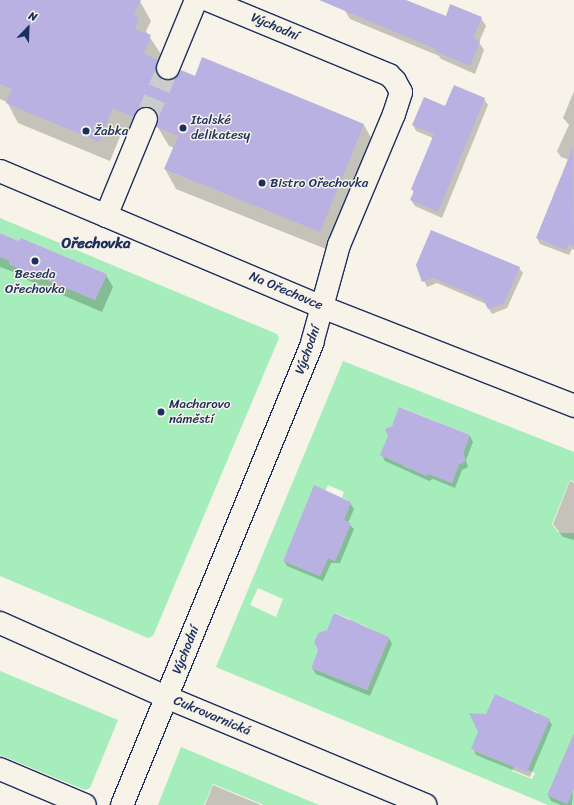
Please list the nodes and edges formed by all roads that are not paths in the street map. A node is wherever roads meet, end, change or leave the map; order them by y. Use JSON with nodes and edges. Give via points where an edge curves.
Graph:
{"nodes":[{"id":1,"x":196,"y":0,"type":"edge"},
{"id":2,"x":208,"y":0,"type":"edge"},
{"id":3,"x":168,"y":68,"type":"tunnel mouth"},
{"id":4,"x":146,"y":119,"type":"tunnel mouth"},
{"id":5,"x":0,"y":171,"type":"edge"},
{"id":6,"x":106,"y":216,"type":"junction"},
{"id":7,"x":322,"y":307,"type":"junction"},
{"id":8,"x":572,"y":401,"type":"edge"},
{"id":9,"x":0,"y":623,"type":"edge"},
{"id":10,"x":166,"y":697,"type":"junction"},
{"id":11,"x":0,"y":769,"type":"edge"},
{"id":12,"x":86,"y":805,"type":"edge"},
{"id":13,"x":122,"y":805,"type":"edge"},
{"id":14,"x":425,"y":805,"type":"edge"}],
"edges":[{"from":1,"to":3,"type":"street"},
{"from":2,"to":7,"type":"street","name":"Východní","via":[[388,75],[399,86],[401,92],[398,103],[339,245]]},
{"from":4,"to":6,"type":"street"},
{"from":5,"to":6,"type":"street","name":"Na Ořechovce"},
{"from":6,"to":7,"type":"street","name":"Na Ořechovce"},
{"from":7,"to":8,"type":"street","name":"Na Ořechovce"},
{"from":7,"to":10,"type":"street","name":"Východní","via":[[312,343]]},
{"from":9,"to":10,"type":"street","name":"Cukrovarnická"},
{"from":10,"to":13,"type":"street","name":"Východní"},
{"from":10,"to":14,"type":"street","name":"Cukrovarnická"},
{"from":11,"to":12,"type":"street"}]}
